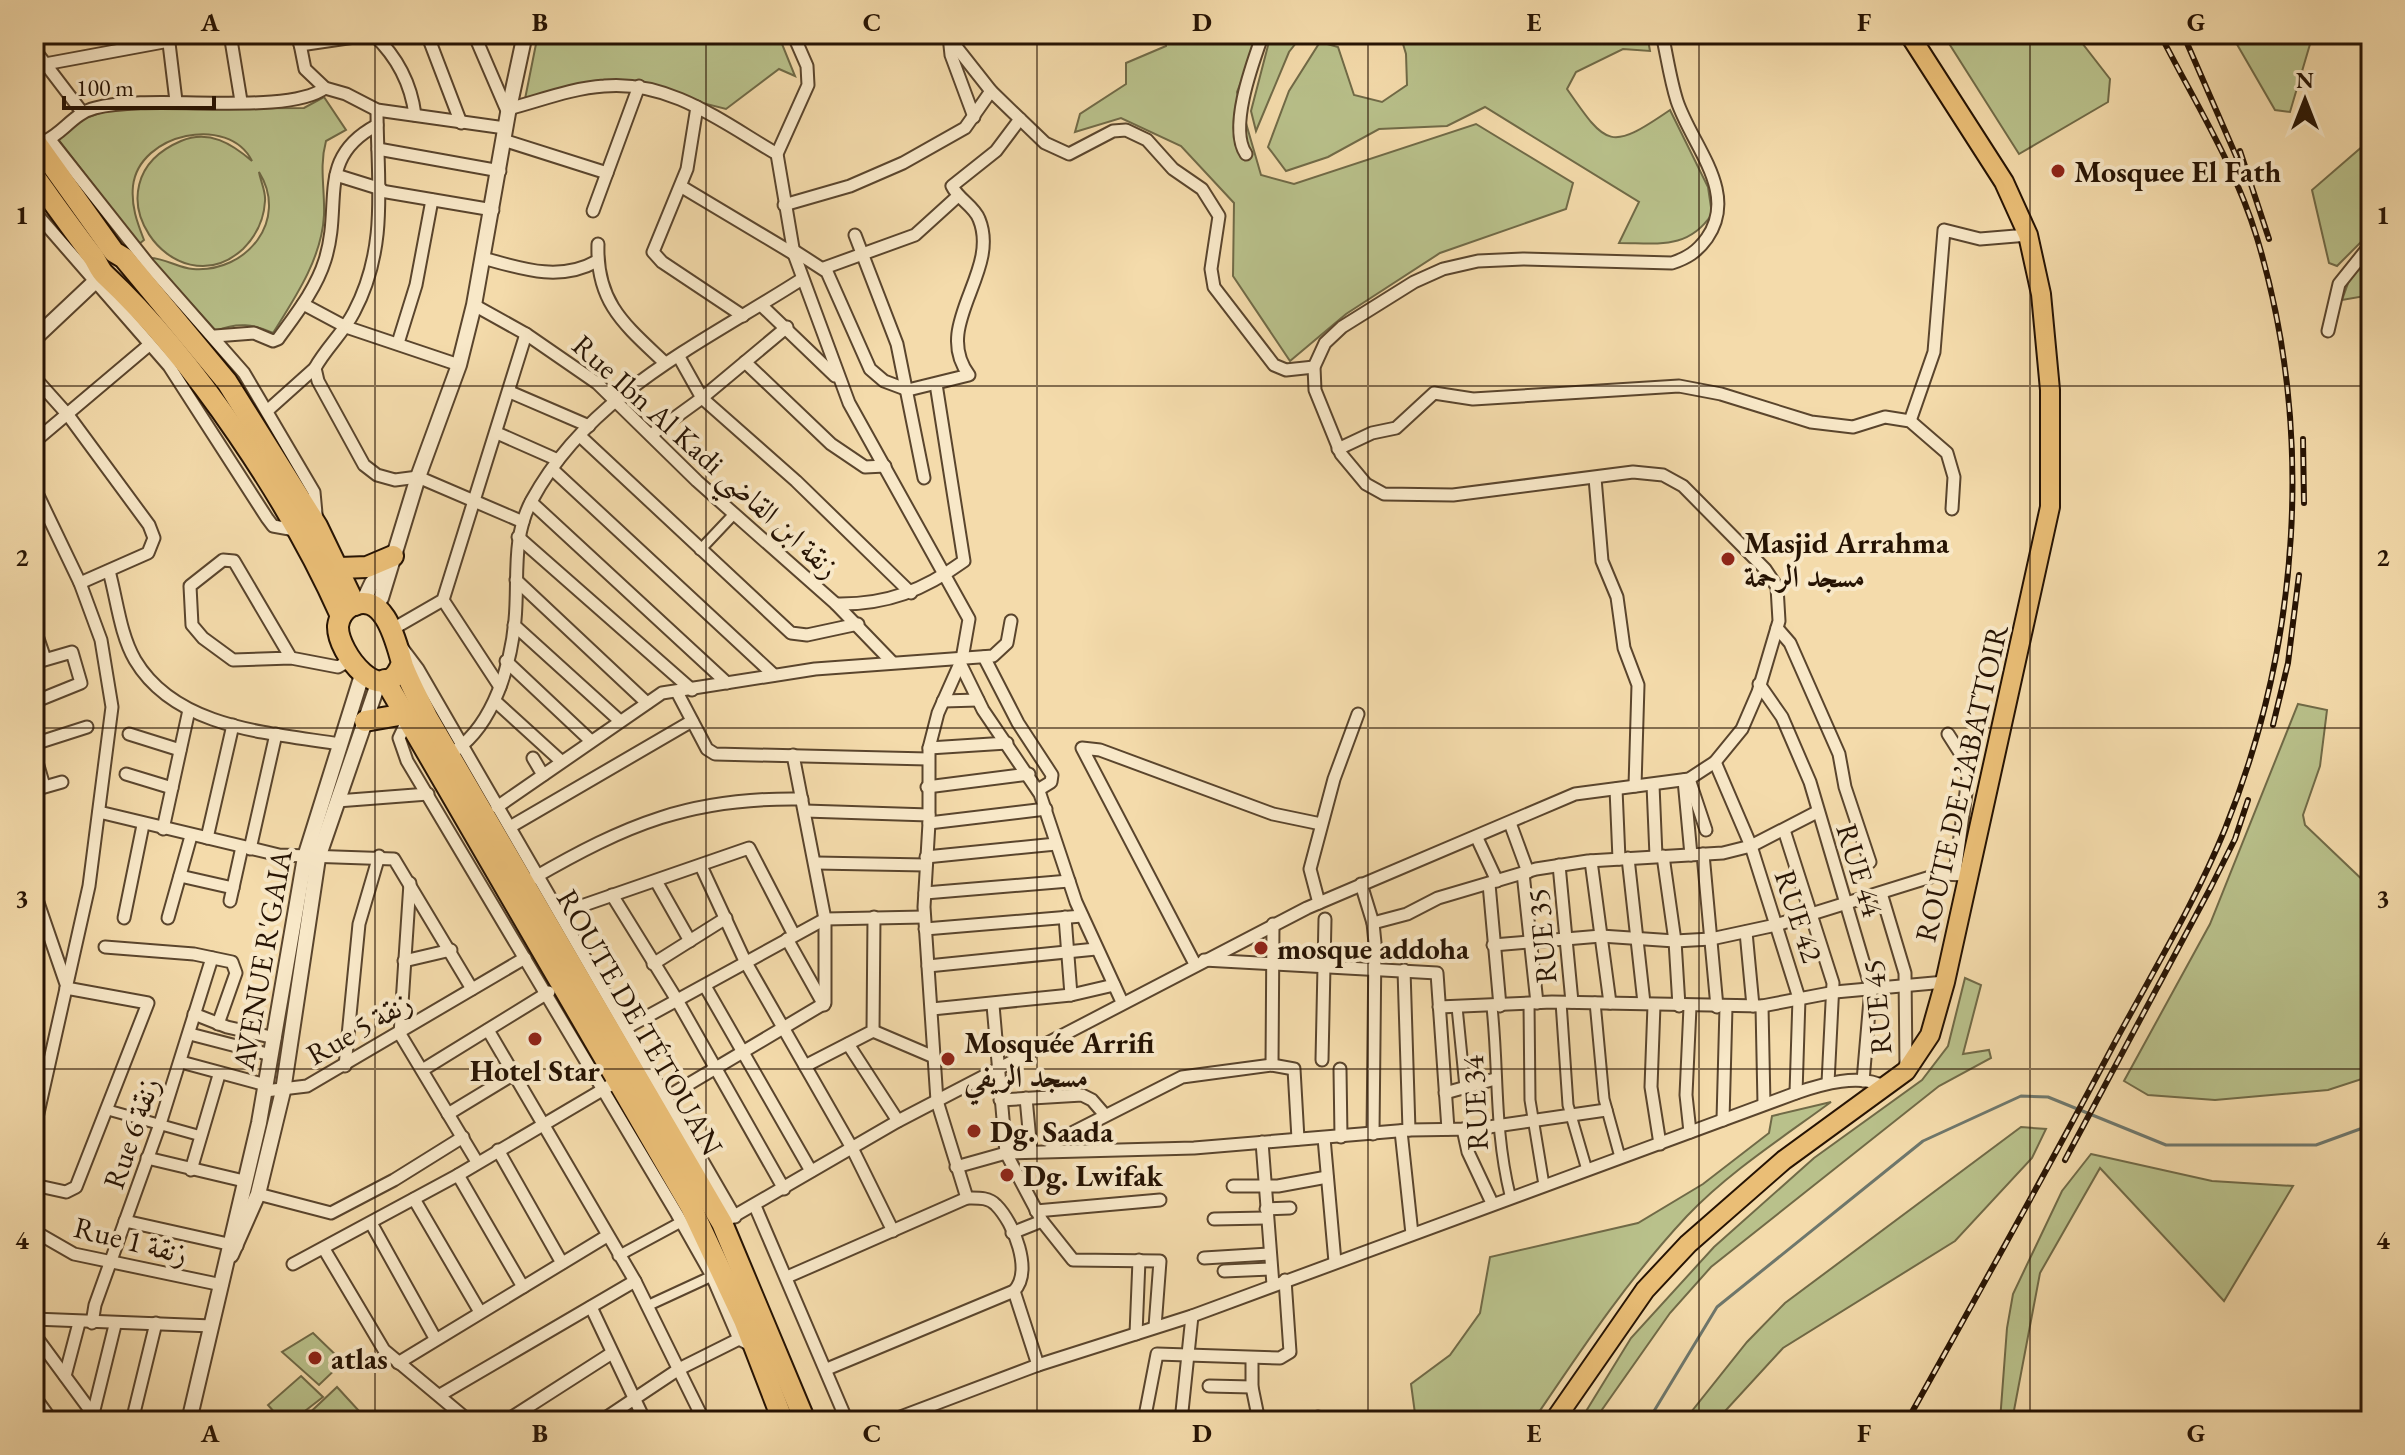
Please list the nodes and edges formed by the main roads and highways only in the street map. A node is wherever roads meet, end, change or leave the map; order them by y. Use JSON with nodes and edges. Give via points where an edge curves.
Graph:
{"nodes":[{"id":1,"x":1909,"y":34,"type":"edge"},
{"id":2,"x":40,"y":141,"type":"edge"},
{"id":3,"x":34,"y":176,"type":"edge"},
{"id":4,"x":85,"y":213,"type":"junction"},
{"id":5,"x":110,"y":216,"type":"road end"},
{"id":6,"x":113,"y":265,"type":"junction"},
{"id":7,"x":187,"y":309,"type":"road end"},
{"id":8,"x":184,"y":331,"type":"junction"},
{"id":9,"x":392,"y":560,"type":"road end"},
{"id":10,"x":340,"y":568,"type":"junction"},
{"id":11,"x":358,"y":608,"type":"junction"},
{"id":12,"x":397,"y":646,"type":"junction"},
{"id":13,"x":369,"y":674,"type":"junction"},
{"id":14,"x":406,"y":717,"type":"junction"},
{"id":15,"x":365,"y":721,"type":"road end"},
{"id":16,"x":754,"y":1340,"type":"junction"},
{"id":17,"x":783,"y":1421,"type":"edge"},
{"id":18,"x":805,"y":1421,"type":"edge"},
{"id":19,"x":819,"y":1421,"type":"edge"},
{"id":20,"x":1554,"y":1421,"type":"edge"}],
"edges":[{"from":1,"to":20,"type":"main road","name":"ROUTE DE L’ABATTOIR","via":[[2004,182],[2028,235],[2041,294],[2050,390],[2050,507],[2015,676],[1961,874],[1945,982],[1930,1035],[1906,1071],[1784,1160],[1688,1244],[1645,1290]]},
{"from":2,"to":4,"type":"highway"},
{"from":3,"to":6,"type":"highway"},
{"from":4,"to":5,"type":"highway"},
{"from":4,"to":6,"type":"highway"},
{"from":6,"to":8,"type":"highway","name":"ROUTE DE TÉTOUAN"},
{"from":6,"to":11,"type":"highway","name":"ROUTE DE TÉTOUAN","via":[[202,384],[295,530]]},
{"from":7,"to":8,"type":"highway"},
{"from":8,"to":10,"type":"highway","name":"ROUTE DE TÉTOUAN","via":[[227,382]]},
{"from":9,"to":10,"type":"highway"},
{"from":10,"to":11,"type":"highway","name":"ROUTE DE TÉTOUAN"},
{"from":11,"to":12,"type":"highway","name":"ROUTE DE TÉTOUAN"},
{"from":11,"to":13,"type":"highway","name":"ROUTE DE TÉTOUAN","via":[[339,634]]},
{"from":12,"to":13,"type":"highway","via":[[396,674]]},
{"from":12,"to":16,"type":"highway","name":"ROUTE DE TÉTOUAN","via":[[728,1220]]},
{"from":13,"to":14,"type":"highway","name":"ROUTE DE TÉTOUAN"},
{"from":14,"to":15,"type":"highway"},
{"from":14,"to":16,"type":"highway","name":"ROUTE DE TÉTOUAN","via":[[554,988],[691,1207]]},
{"from":16,"to":17,"type":"highway","name":"ROUTE DE TÉTOUAN"},
{"from":16,"to":18,"type":"highway","name":"ROUTE DE TÉTOUAN"},
{"from":16,"to":19,"type":"highway"}]}
